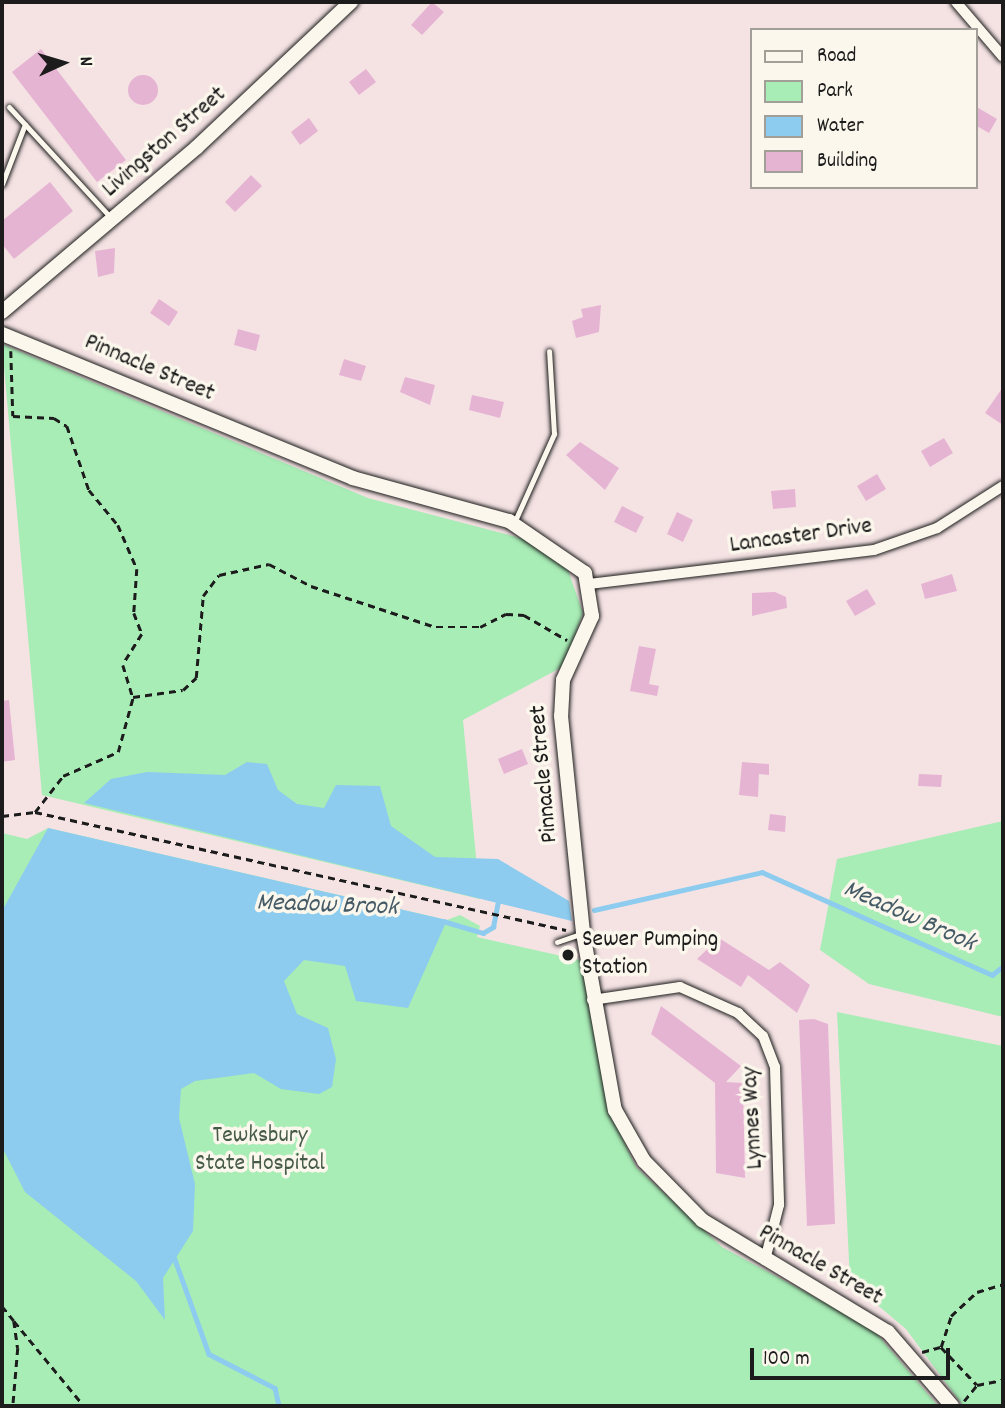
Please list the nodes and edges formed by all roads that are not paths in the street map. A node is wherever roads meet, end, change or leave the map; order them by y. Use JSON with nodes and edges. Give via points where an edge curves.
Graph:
{"nodes":[{"id":1,"x":351,"y":2,"type":"edge"},
{"id":2,"x":956,"y":2,"type":"edge"},
{"id":3,"x":1003,"y":57,"type":"edge"},
{"id":4,"x":9,"y":107,"type":"dead end"},
{"id":5,"x":25,"y":124,"type":"junction"},
{"id":6,"x":2,"y":184,"type":"edge"},
{"id":7,"x":112,"y":219,"type":"junction"},
{"id":8,"x":2,"y":312,"type":"edge"},
{"id":9,"x":6,"y":335,"type":"edge"},
{"id":10,"x":550,"y":351,"type":"dead end"},
{"id":11,"x":1003,"y":486,"type":"edge"},
{"id":12,"x":514,"y":523,"type":"junction"},
{"id":13,"x":589,"y":584,"type":"junction"},
{"id":14,"x":583,"y":933,"type":"junction"},
{"id":15,"x":557,"y":942,"type":"dead end"},
{"id":16,"x":592,"y":1000,"type":"junction"},
{"id":17,"x":765,"y":1260,"type":"junction"},
{"id":18,"x":953,"y":1406,"type":"edge"}],
"edges":[{"from":1,"to":7,"type":"street","name":"Livingston Street"},
{"from":2,"to":3,"type":"street"},
{"from":4,"to":5,"type":"lane"},
{"from":5,"to":6,"type":"lane"},
{"from":5,"to":7,"type":"lane"},
{"from":7,"to":8,"type":"street","name":"Livingston Street"},
{"from":9,"to":12,"type":"street","name":"Pinnacle Street","via":[[353,478]]},
{"from":10,"to":12,"type":"lane","via":[[554,434]]},
{"from":11,"to":13,"type":"street","name":"Lancaster Drive","via":[[937,528],[874,550]]},
{"from":12,"to":13,"type":"street","name":"Pinnacle Street","via":[[573,562]]},
{"from":13,"to":14,"type":"street","name":"Pinnacle Street","via":[[592,615],[561,688]]},
{"from":14,"to":15,"type":"lane"},
{"from":14,"to":16,"type":"street","name":"Pinnacle Street"},
{"from":16,"to":17,"type":"street","name":"Pinnacle Street","via":[[612,1099],[631,1142],[693,1213]]},
{"from":16,"to":17,"type":"street","name":"Lynnes Way","via":[[680,987],[738,1013],[763,1036],[775,1067],[779,1205]]},
{"from":17,"to":18,"type":"street","name":"Pinnacle Street","via":[[856,1308],[916,1357]]}]}
